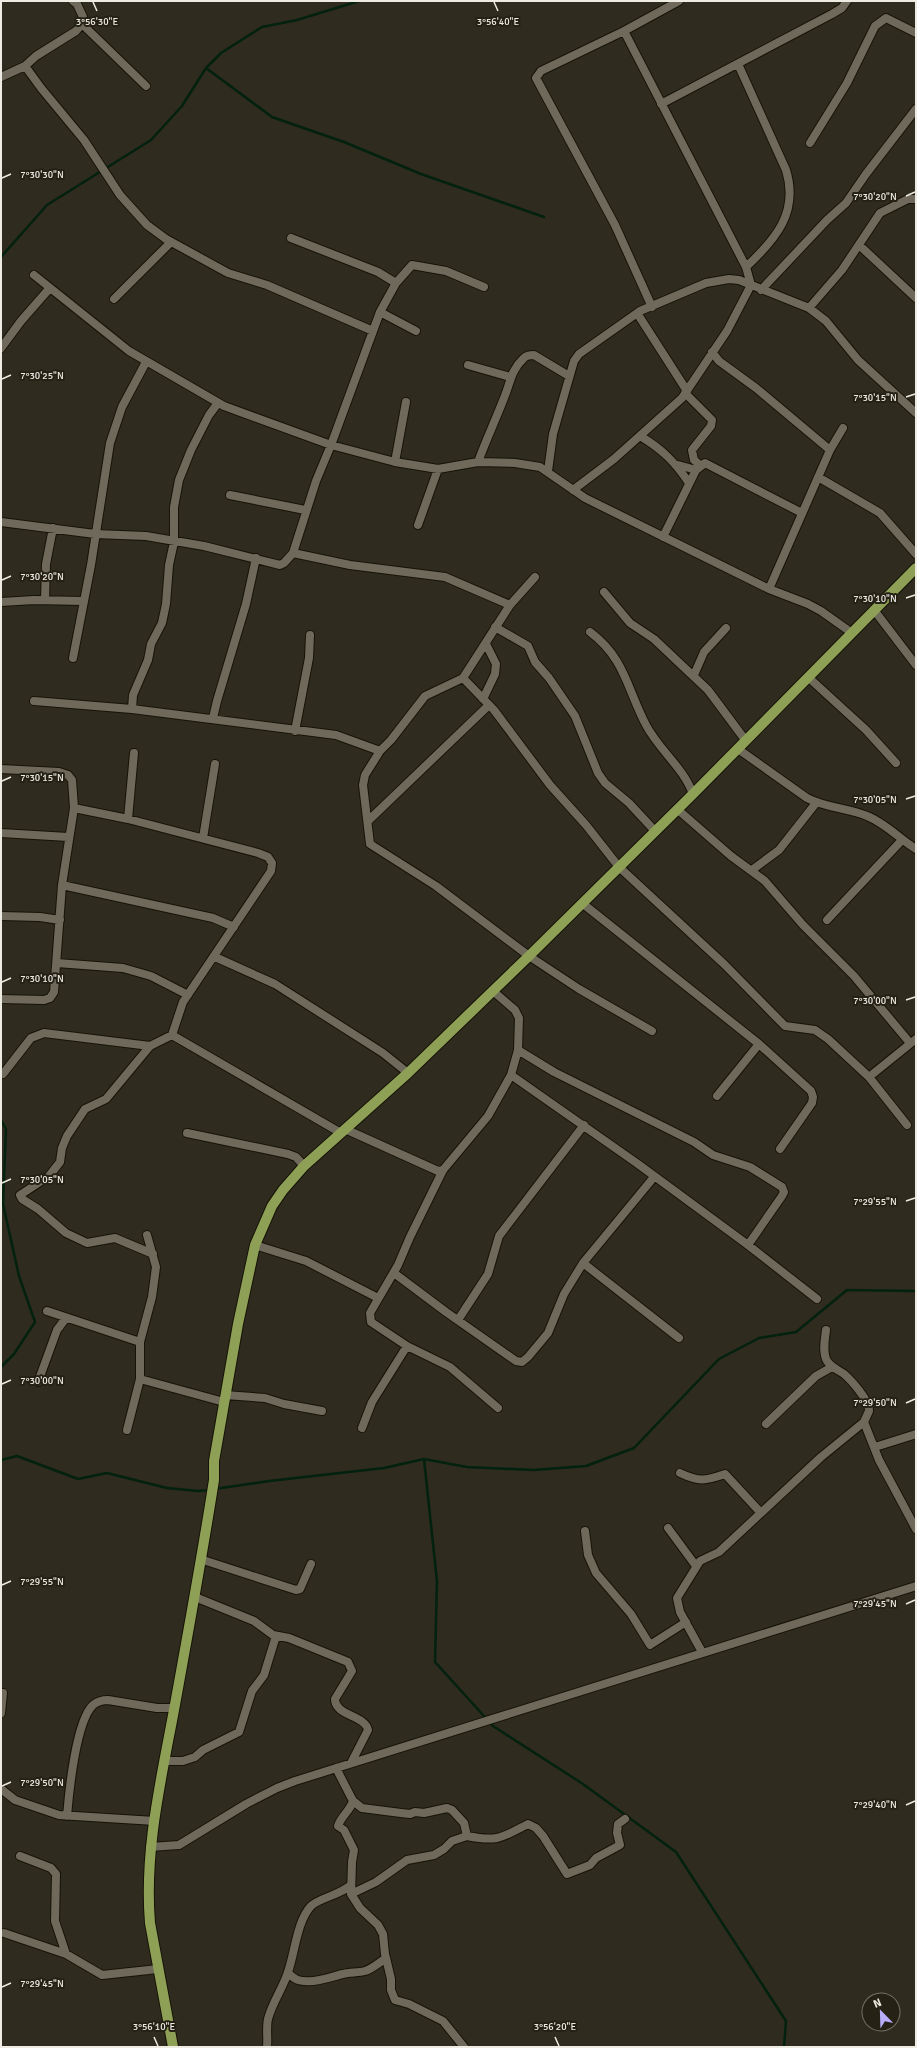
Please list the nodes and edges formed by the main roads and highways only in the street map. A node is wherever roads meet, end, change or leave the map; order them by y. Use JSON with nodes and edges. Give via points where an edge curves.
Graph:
{"nodes":[{"id":1,"x":916,"y":568,"type":"edge"},
{"id":2,"x":173,"y":2047,"type":"edge"}],
"edges":[{"from":1,"to":2,"type":"main road","via":[[529,956],[408,1073],[304,1166],[272,1206],[255,1245],[225,1398],[195,1597],[150,1847],[148,1905],[151,1934]]}]}
